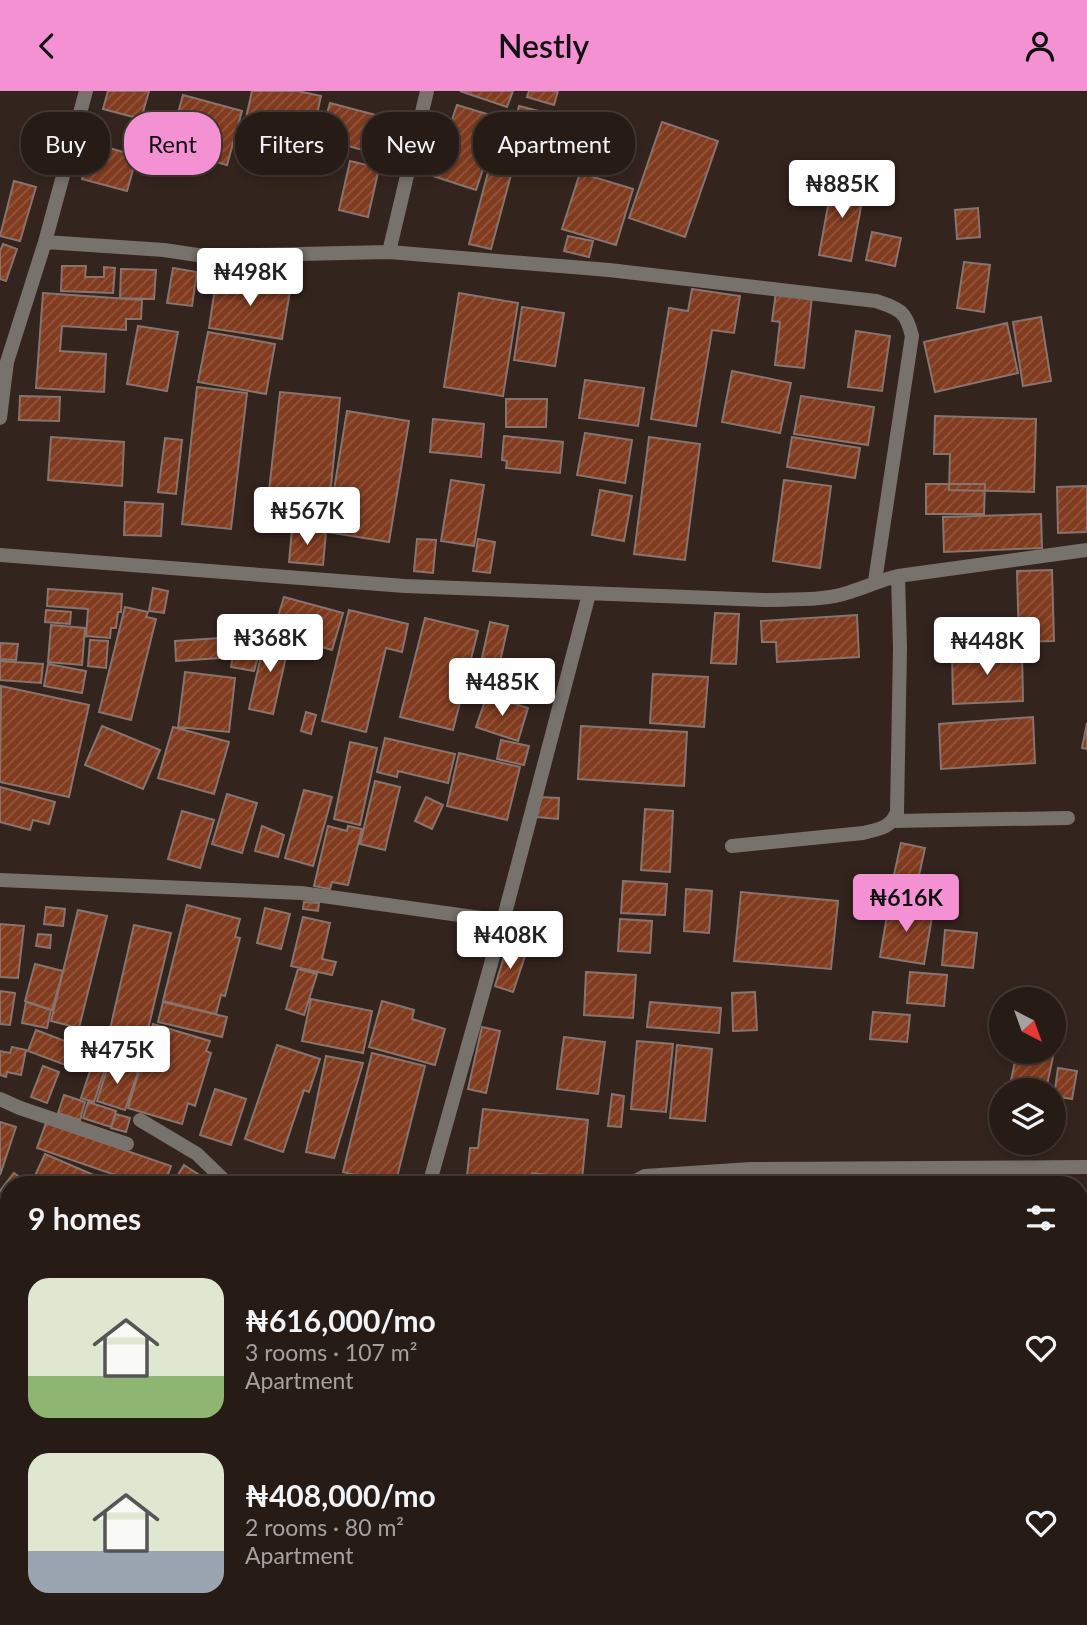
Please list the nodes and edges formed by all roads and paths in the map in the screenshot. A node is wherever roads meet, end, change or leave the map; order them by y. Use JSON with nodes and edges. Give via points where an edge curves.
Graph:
{"nodes":[{"id":1,"x":86,"y":91,"type":"edge"},
{"id":2,"x":427,"y":91,"type":"edge"},
{"id":3,"x":45,"y":242,"type":"junction"},
{"id":4,"x":389,"y":252,"type":"junction"},
{"id":5,"x":0,"y":418,"type":"edge"},
{"id":6,"x":1087,"y":550,"type":"edge"},
{"id":7,"x":0,"y":555,"type":"edge"},
{"id":8,"x":898,"y":576,"type":"junction"},
{"id":9,"x":874,"y":581,"type":"junction"},
{"id":10,"x":589,"y":594,"type":"junction"},
{"id":11,"x":1068,"y":818,"type":"dead end"},
{"id":12,"x":893,"y":821,"type":"junction"},
{"id":13,"x":732,"y":846,"type":"dead end"},
{"id":14,"x":0,"y":880,"type":"edge"},
{"id":15,"x":503,"y":921,"type":"junction"},
{"id":16,"x":0,"y":1099,"type":"edge"},
{"id":17,"x":140,"y":1121,"type":"dead end"},
{"id":18,"x":127,"y":1144,"type":"dead end"},
{"id":19,"x":1087,"y":1167,"type":"edge"},
{"id":20,"x":220,"y":1176,"type":"edge"},
{"id":21,"x":432,"y":1176,"type":"edge"},
{"id":22,"x":684,"y":1176,"type":"edge"}],
"edges":[{"from":1,"to":3,"type":"street"},
{"from":2,"to":4,"type":"street"},
{"from":3,"to":4,"type":"street","via":[[204,256]]},
{"from":3,"to":5,"type":"street","via":[[7,362]]},
{"from":4,"to":9,"type":"street","via":[[609,270],[876,301],[895,307],[908,319],[912,336]]},
{"from":6,"to":8,"type":"street"},
{"from":7,"to":10,"type":"street","via":[[405,586]]},
{"from":8,"to":9,"type":"street"},
{"from":8,"to":12,"type":"street","via":[[897,812]]},
{"from":9,"to":10,"type":"street","via":[[849,593],[794,599]]},
{"from":10,"to":15,"type":"street"},
{"from":11,"to":12,"type":"street"},
{"from":12,"to":13,"type":"street","via":[[863,833]]},
{"from":14,"to":15,"type":"street","via":[[301,893]]},
{"from":15,"to":21,"type":"street"},
{"from":16,"to":18,"type":"street"},
{"from":17,"to":20,"type":"street","via":[[197,1154]]},
{"from":19,"to":22,"type":"street","via":[[751,1169]]}]}
